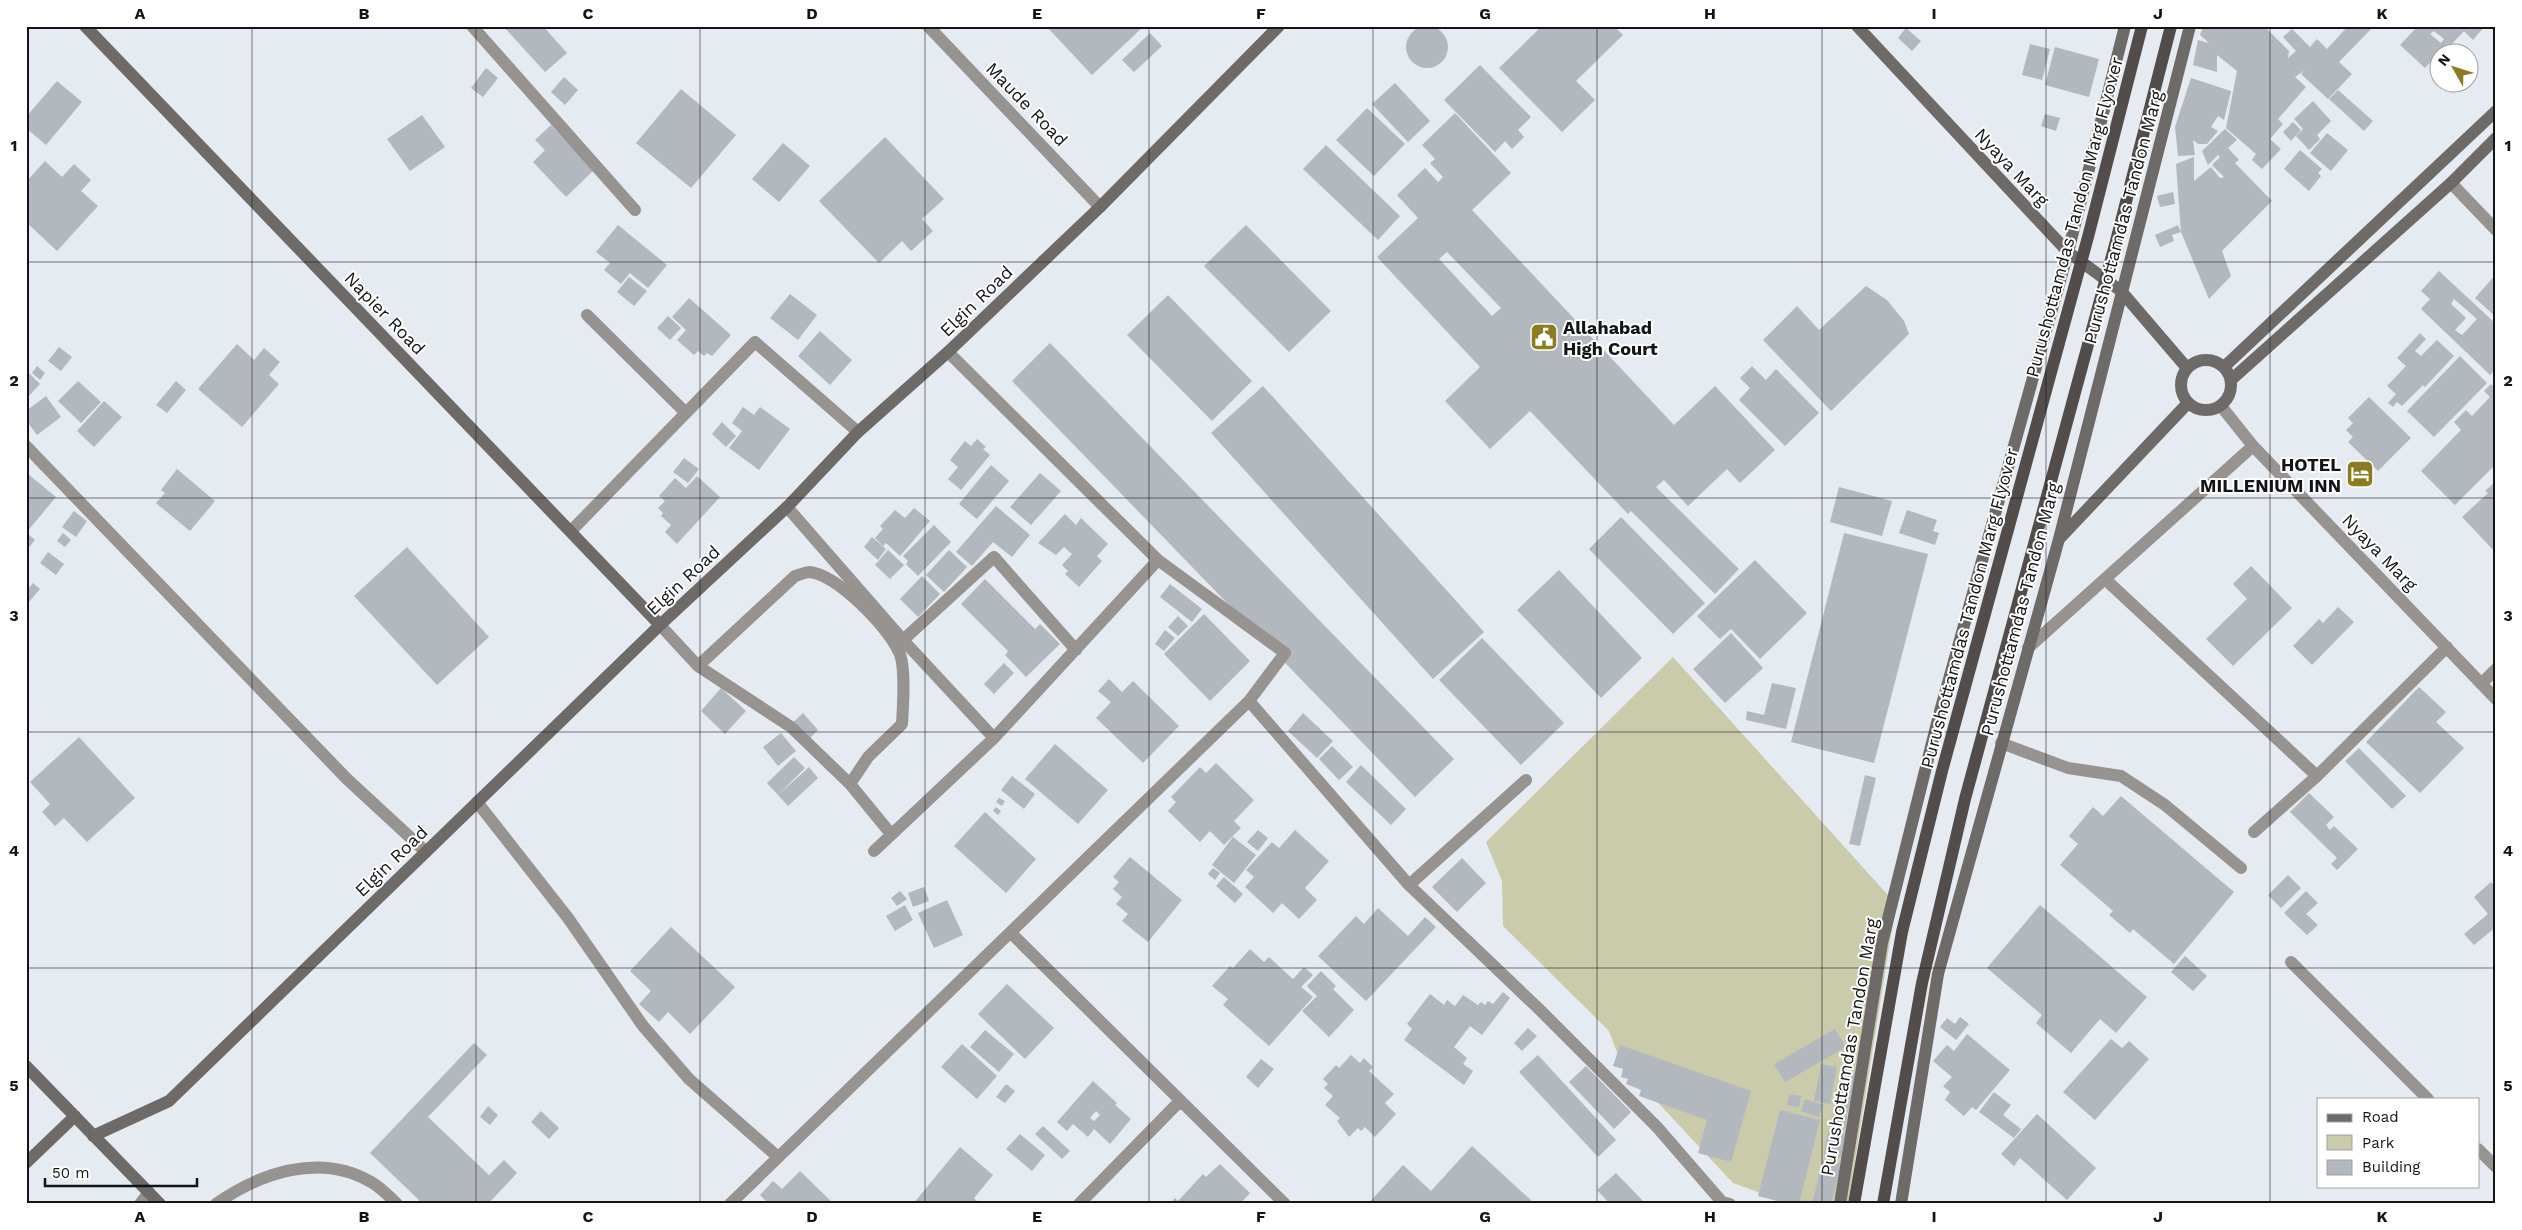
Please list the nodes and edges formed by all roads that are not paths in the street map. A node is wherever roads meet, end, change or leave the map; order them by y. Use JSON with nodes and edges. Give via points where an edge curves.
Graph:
{"nodes":[{"id":1,"x":85,"y":26,"type":"edge"},
{"id":2,"x":472,"y":26,"type":"edge"},
{"id":3,"x":928,"y":26,"type":"edge"},
{"id":4,"x":1279,"y":26,"type":"edge"},
{"id":5,"x":1857,"y":26,"type":"edge"},
{"id":6,"x":2125,"y":26,"type":"edge"},
{"id":7,"x":2142,"y":26,"type":"edge"},
{"id":8,"x":2172,"y":26,"type":"edge"},
{"id":9,"x":2190,"y":26,"type":"edge"},
{"id":10,"x":2496,"y":111,"type":"edge"},
{"id":11,"x":2496,"y":138,"type":"edge"},
{"id":12,"x":2451,"y":183,"type":"junction"},
{"id":13,"x":1100,"y":207,"type":"junction"},
{"id":14,"x":635,"y":210,"type":"dead end"},
{"id":15,"x":2496,"y":230,"type":"edge"},
{"id":16,"x":2068,"y":252,"type":"junction"},
{"id":17,"x":2121,"y":291,"type":"junction"},
{"id":18,"x":587,"y":314,"type":"dead end"},
{"id":19,"x":948,"y":352,"type":"junction"},
{"id":20,"x":2224,"y":366,"type":"junction"},
{"id":21,"x":2187,"y":368,"type":"junction"},
{"id":22,"x":2231,"y":380,"type":"junction"},
{"id":23,"x":2188,"y":403,"type":"junction"},
{"id":24,"x":2221,"y":406,"type":"junction"},
{"id":25,"x":686,"y":413,"type":"junction"},
{"id":26,"x":858,"y":432,"type":"junction"},
{"id":27,"x":26,"y":446,"type":"edge"},
{"id":28,"x":2253,"y":446,"type":"junction"},
{"id":29,"x":787,"y":508,"type":"junction"},
{"id":30,"x":571,"y":531,"type":"junction"},
{"id":31,"x":2059,"y":540,"type":"junction"},
{"id":32,"x":1158,"y":560,"type":"junction"},
{"id":33,"x":2106,"y":580,"type":"junction"},
{"id":34,"x":660,"y":625,"type":"junction"},
{"id":35,"x":904,"y":640,"type":"junction"},
{"id":36,"x":2447,"y":647,"type":"junction"},
{"id":37,"x":2028,"y":648,"type":"junction"},
{"id":38,"x":1076,"y":650,"type":"junction"},
{"id":39,"x":698,"y":666,"type":"junction"},
{"id":40,"x":2496,"y":669,"type":"edge"},
{"id":41,"x":2481,"y":684,"type":"junction"},
{"id":42,"x":2496,"y":699,"type":"edge"},
{"id":43,"x":1249,"y":701,"type":"junction"},
{"id":44,"x":994,"y":738,"type":"junction"},
{"id":45,"x":2001,"y":743,"type":"junction"},
{"id":46,"x":2317,"y":776,"type":"junction"},
{"id":47,"x":1526,"y":780,"type":"dead end"},
{"id":48,"x":850,"y":784,"type":"junction"},
{"id":49,"x":477,"y":802,"type":"junction"},
{"id":50,"x":2254,"y":832,"type":"dead end"},
{"id":51,"x":891,"y":834,"type":"junction"},
{"id":52,"x":874,"y":851,"type":"dead end"},
{"id":53,"x":426,"y":852,"type":"junction"},
{"id":54,"x":2241,"y":868,"type":"dead end"},
{"id":55,"x":1409,"y":885,"type":"junction"},
{"id":56,"x":1011,"y":933,"type":"junction"},
{"id":57,"x":2291,"y":962,"type":"dead end"},
{"id":58,"x":26,"y":1066,"type":"edge"},
{"id":59,"x":2427,"y":1098,"type":"edge"},
{"id":60,"x":1180,"y":1101,"type":"junction"},
{"id":61,"x":75,"y":1116,"type":"junction"},
{"id":62,"x":93,"y":1136,"type":"junction"},
{"id":63,"x":2480,"y":1151,"type":"edge"},
{"id":64,"x":778,"y":1157,"type":"junction"},
{"id":65,"x":26,"y":1163,"type":"edge"},
{"id":66,"x":2496,"y":1167,"type":"edge"},
{"id":67,"x":149,"y":1192,"type":"junction"},
{"id":68,"x":1087,"y":1201,"type":"edge"},
{"id":69,"x":1724,"y":1203,"type":"edge"},
{"id":70,"x":140,"y":1204,"type":"edge"},
{"id":71,"x":160,"y":1204,"type":"edge"},
{"id":72,"x":216,"y":1204,"type":"edge"},
{"id":73,"x":398,"y":1204,"type":"edge"},
{"id":74,"x":730,"y":1204,"type":"edge"},
{"id":75,"x":1285,"y":1204,"type":"edge"},
{"id":76,"x":1840,"y":1204,"type":"edge"},
{"id":77,"x":1854,"y":1204,"type":"edge"},
{"id":78,"x":1883,"y":1204,"type":"edge"},
{"id":79,"x":1901,"y":1204,"type":"edge"}],
"edges":[{"from":1,"to":30,"type":"street","name":"Napier Road"},
{"from":2,"to":14,"type":"street"},
{"from":3,"to":13,"type":"street","name":"Maude Road"},
{"from":4,"to":13,"type":"street","name":"Elgin Road"},
{"from":5,"to":16,"type":"street","name":"Nyaya Marg"},
{"from":6,"to":16,"type":"street","name":"Purushottamdas Tandon Marg"},
{"from":7,"to":77,"type":"main road","name":"Purushottamdas Tandon Marg Flyover","bridge":true,"via":[[2086,247],[1942,771],[1902,932]]},
{"from":8,"to":78,"type":"main road","bridge":true,"via":[[1965,799],[1922,983]]},
{"from":9,"to":17,"type":"street","name":"Purushottamdas Tandon Marg"},
{"from":10,"to":20,"type":"street"},
{"from":11,"to":12,"type":"street"},
{"from":12,"to":15,"type":"street"},
{"from":12,"to":22,"type":"street"},
{"from":13,"to":19,"type":"street","name":"Elgin Road"},
{"from":16,"to":17,"type":"street","name":"Nyaya Marg"},
{"from":16,"to":76,"type":"street","name":"Purushottamdas Tandon Marg","via":[[1939,715],[1882,943]]},
{"from":17,"to":21,"type":"street","name":"Nyaya Marg"},
{"from":17,"to":31,"type":"street","name":"Purushottamdas Tandon Marg"},
{"from":18,"to":25,"type":"street"},
{"from":19,"to":26,"type":"street","name":"Elgin Road"},
{"from":19,"to":32,"type":"street"},
{"from":20,"to":21,"type":"street","via":[[2201,360]]},
{"from":20,"to":22,"type":"street"},
{"from":21,"to":23,"type":"street","via":[[2181,386]]},
{"from":22,"to":24,"type":"street","via":[[2230,394]]},
{"from":23,"to":24,"type":"street","via":[[2200,410]]},
{"from":23,"to":31,"type":"street"},
{"from":24,"to":28,"type":"street","name":"Nyaya Marg"},
{"from":25,"to":26,"type":"street","via":[[755,342]]},
{"from":25,"to":30,"type":"street"},
{"from":26,"to":29,"type":"street","name":"Elgin Road"},
{"from":27,"to":53,"type":"street","via":[[347,779]]},
{"from":28,"to":33,"type":"street"},
{"from":28,"to":36,"type":"street","name":"Nyaya Marg"},
{"from":29,"to":34,"type":"street","name":"Elgin Road"},
{"from":29,"to":35,"type":"street"},
{"from":30,"to":34,"type":"street","name":"Napier Road"},
{"from":31,"to":37,"type":"street","name":"Purushottamdas Tandon Marg"},
{"from":32,"to":38,"type":"street"},
{"from":32,"to":43,"type":"street","via":[[1285,653]]},
{"from":33,"to":37,"type":"street"},
{"from":33,"to":46,"type":"street"},
{"from":34,"to":39,"type":"street"},
{"from":34,"to":49,"type":"street","name":"Elgin Road"},
{"from":35,"to":38,"type":"street","via":[[994,557]]},
{"from":35,"to":44,"type":"street"},
{"from":36,"to":41,"type":"street","name":"Nyaya Marg"},
{"from":36,"to":46,"type":"street"},
{"from":37,"to":45,"type":"street","name":"Purushottamdas Tandon Marg"},
{"from":38,"to":44,"type":"street"},
{"from":39,"to":48,"type":"street","via":[[791,727]]},
{"from":39,"to":48,"type":"street","via":[[795,576],[809,572],[843,587],[880,625],[900,653],[904,694],[902,724],[868,757]]},
{"from":40,"to":41,"type":"street"},
{"from":41,"to":42,"type":"street","name":"Nyaya Marg"},
{"from":43,"to":55,"type":"street"},
{"from":43,"to":56,"type":"street"},
{"from":44,"to":51,"type":"street"},
{"from":45,"to":54,"type":"street","via":[[2068,768],[2121,776],[2164,805]]},
{"from":45,"to":79,"type":"street","name":"Purushottamdas Tandon Marg","via":[[1938,974]]},
{"from":46,"to":50,"type":"street"},
{"from":47,"to":55,"type":"street"},
{"from":48,"to":51,"type":"street"},
{"from":49,"to":53,"type":"street","name":"Elgin Road"},
{"from":49,"to":64,"type":"street","via":[[568,918],[643,1026],[689,1079]]},
{"from":51,"to":52,"type":"street"},
{"from":53,"to":62,"type":"street","name":"Elgin Road","via":[[168,1102]]},
{"from":55,"to":69,"type":"street","via":[[1650,1120]]},
{"from":56,"to":60,"type":"street"},
{"from":56,"to":64,"type":"street"},
{"from":57,"to":59,"type":"street"},
{"from":58,"to":61,"type":"street"},
{"from":60,"to":68,"type":"street"},
{"from":60,"to":75,"type":"street"},
{"from":61,"to":62,"type":"street"},
{"from":61,"to":65,"type":"street"},
{"from":62,"to":67,"type":"street"},
{"from":63,"to":66,"type":"street"},
{"from":64,"to":74,"type":"street"},
{"from":67,"to":70,"type":"street"},
{"from":67,"to":71,"type":"street"},
{"from":72,"to":73,"type":"street","via":[[269,1175],[306,1167],[334,1168],[371,1182]]}]}
